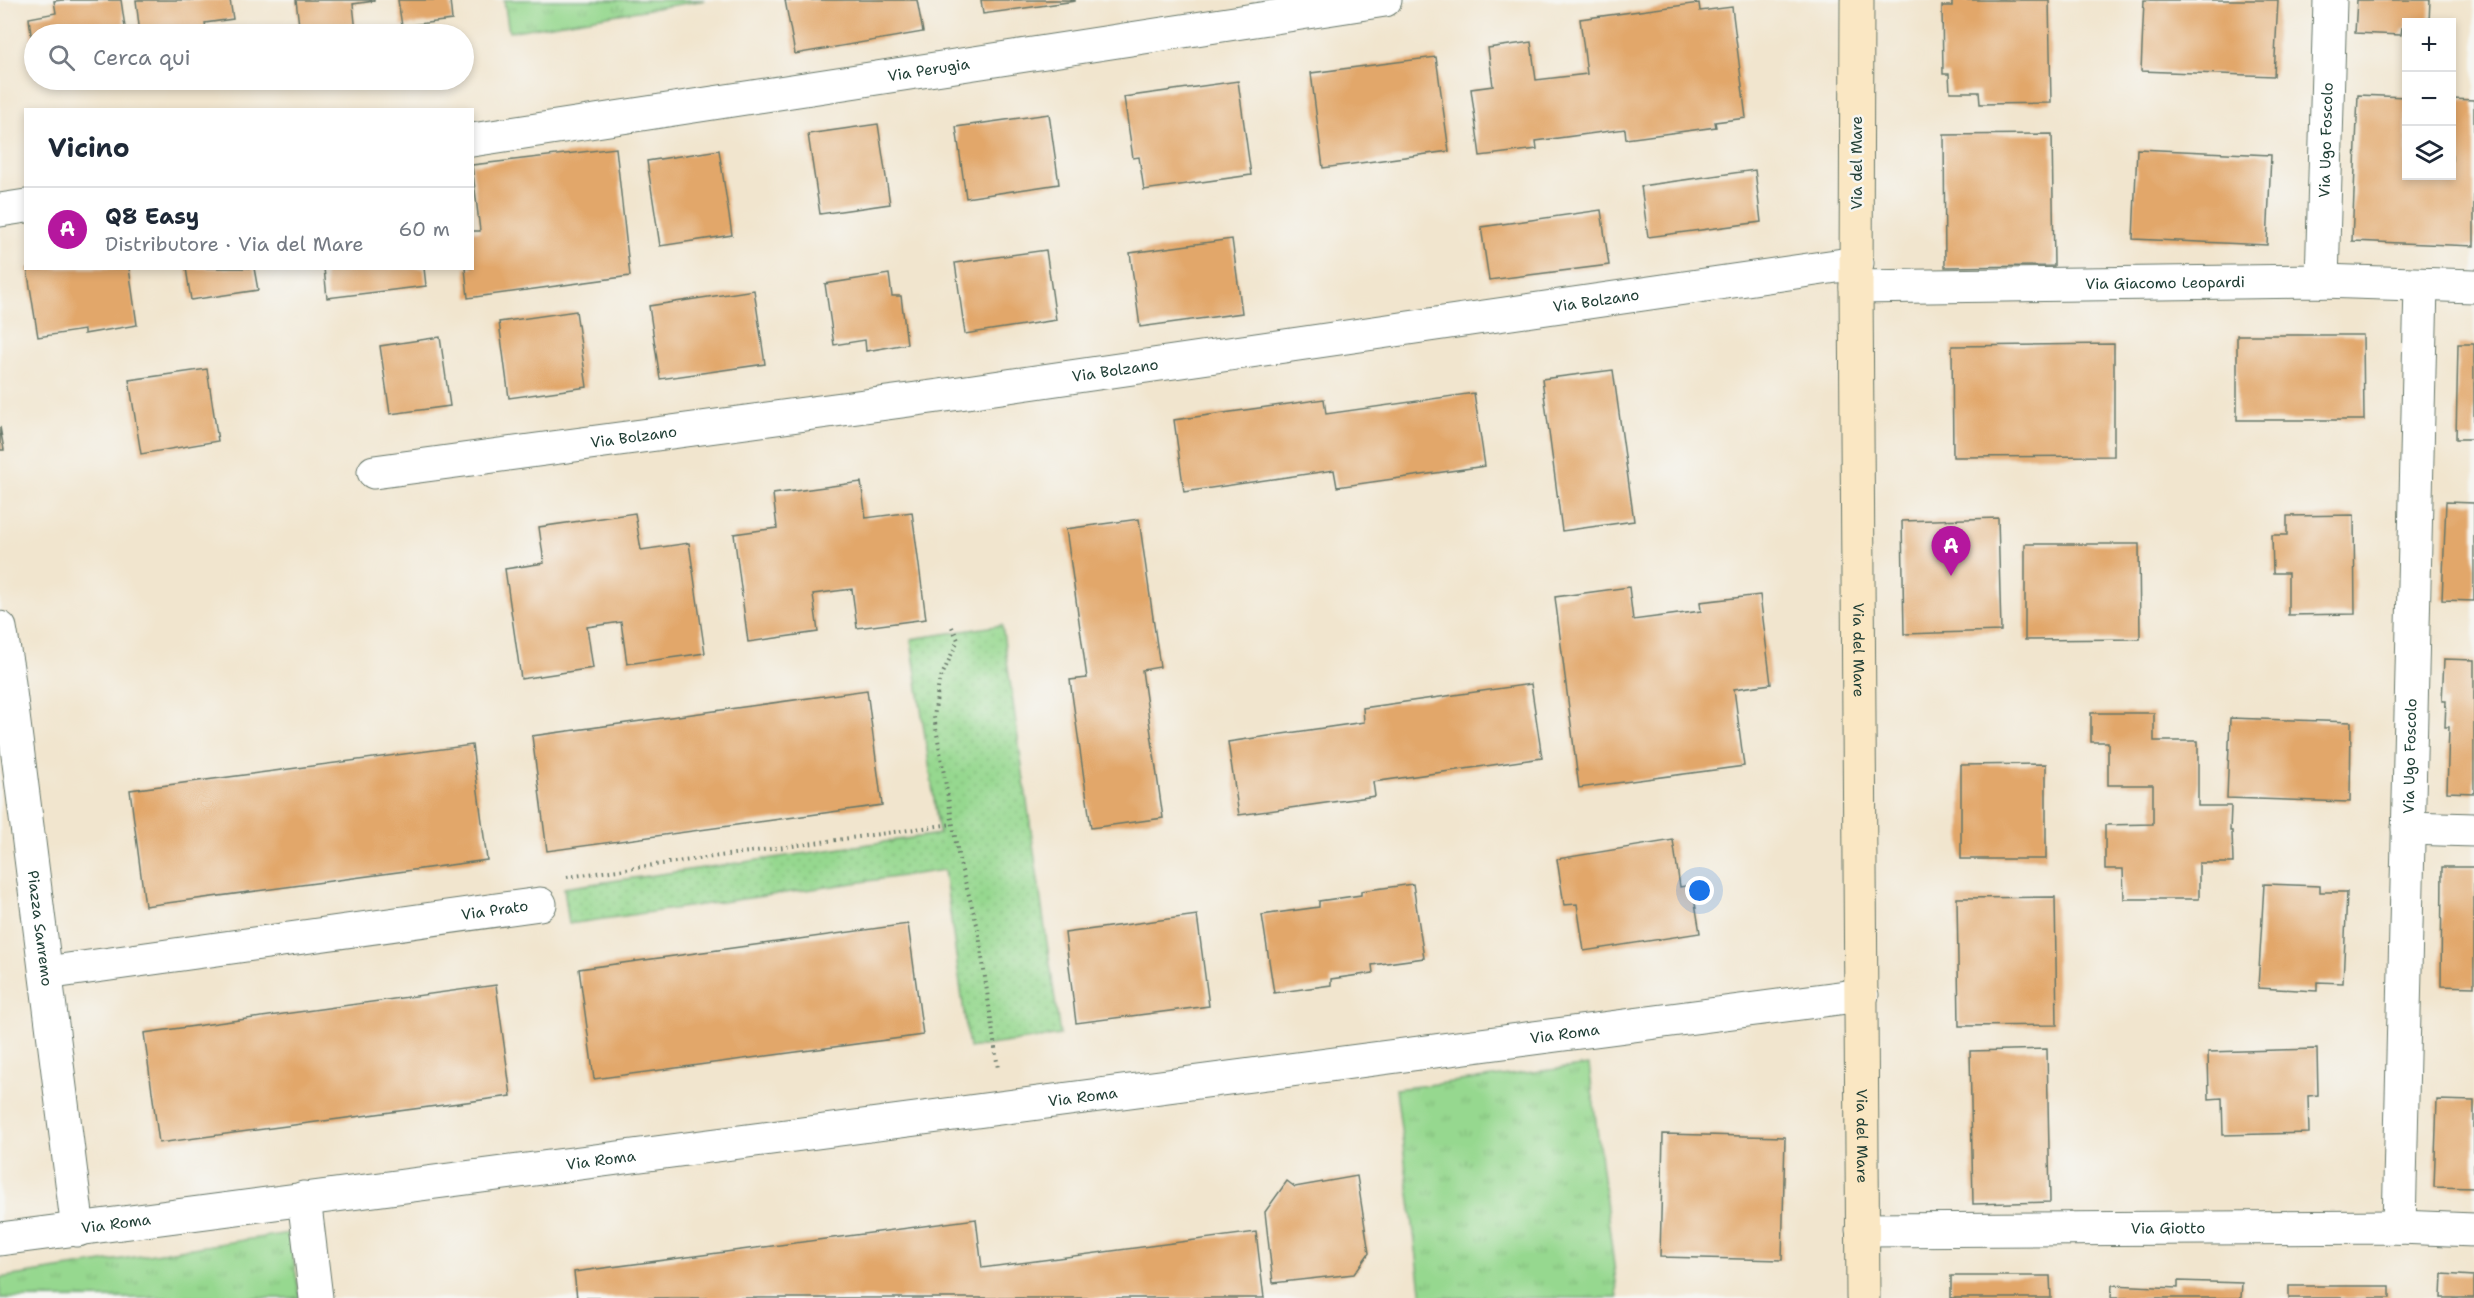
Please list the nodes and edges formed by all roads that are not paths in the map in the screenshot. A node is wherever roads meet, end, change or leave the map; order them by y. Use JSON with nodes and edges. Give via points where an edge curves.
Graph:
{"nodes":[{"id":1,"x":1385,"y":0,"type":"edge"},
{"id":2,"x":1857,"y":0,"type":"edge"},
{"id":3,"x":2330,"y":0,"type":"edge"},
{"id":4,"x":474,"y":140,"type":"edge"},
{"id":5,"x":24,"y":206,"type":"edge"},
{"id":6,"x":0,"y":210,"type":"edge"},
{"id":7,"x":1856,"y":275,"type":"junction"},
{"id":8,"x":2322,"y":281,"type":"junction"},
{"id":9,"x":2421,"y":285,"type":"junction"},
{"id":10,"x":2474,"y":286,"type":"edge"},
{"id":11,"x":374,"y":472,"type":"dead end"},
{"id":12,"x":0,"y":628,"type":"edge"},
{"id":13,"x":2408,"y":828,"type":"junction"},
{"id":14,"x":2474,"y":830,"type":"edge"},
{"id":15,"x":540,"y":904,"type":"road end"},
{"id":16,"x":46,"y":973,"type":"junction"},
{"id":17,"x":1862,"y":995,"type":"junction"},
{"id":18,"x":304,"y":1198,"type":"junction"},
{"id":19,"x":2399,"y":1227,"type":"junction"},
{"id":20,"x":78,"y":1230,"type":"junction"},
{"id":21,"x":1862,"y":1230,"type":"junction"},
{"id":22,"x":2474,"y":1230,"type":"edge"},
{"id":23,"x":0,"y":1239,"type":"edge"},
{"id":24,"x":316,"y":1298,"type":"edge"},
{"id":25,"x":1863,"y":1298,"type":"edge"}],
"edges":[{"from":1,"to":4,"type":"street","name":"Via Perugia"},
{"from":2,"to":7,"type":"main road","name":"Via del Mare"},
{"from":3,"to":8,"type":"street","name":"Via Ugo Foscolo"},
{"from":5,"to":6,"type":"street"},
{"from":7,"to":8,"type":"street","name":"Via Giacomo Leopardi"},
{"from":7,"to":11,"type":"street","name":"Via Bolzano"},
{"from":7,"to":17,"type":"main road","name":"Via del Mare"},
{"from":8,"to":9,"type":"street","name":"Via Giacomo Leopardi"},
{"from":9,"to":10,"type":"street","name":"Via Giacomo Leopardi"},
{"from":9,"to":13,"type":"street","name":"Via Ugo Foscolo"},
{"from":12,"to":16,"type":"street","name":"Piazza Sanremo"},
{"from":13,"to":14,"type":"street"},
{"from":13,"to":19,"type":"street","name":"Via Ugo Foscolo"},
{"from":15,"to":16,"type":"street","name":"Via Prato"},
{"from":16,"to":20,"type":"street","name":"Piazza Sanremo"},
{"from":17,"to":18,"type":"street","name":"Via Roma"},
{"from":17,"to":21,"type":"main road","name":"Via del Mare"},
{"from":18,"to":20,"type":"street","name":"Via Roma"},
{"from":18,"to":24,"type":"street"},
{"from":19,"to":21,"type":"street","name":"Via Giotto"},
{"from":19,"to":22,"type":"street","name":"Via Giotto"},
{"from":20,"to":23,"type":"street","name":"Via Roma"},
{"from":21,"to":25,"type":"main road","name":"Via del Mare"}]}
